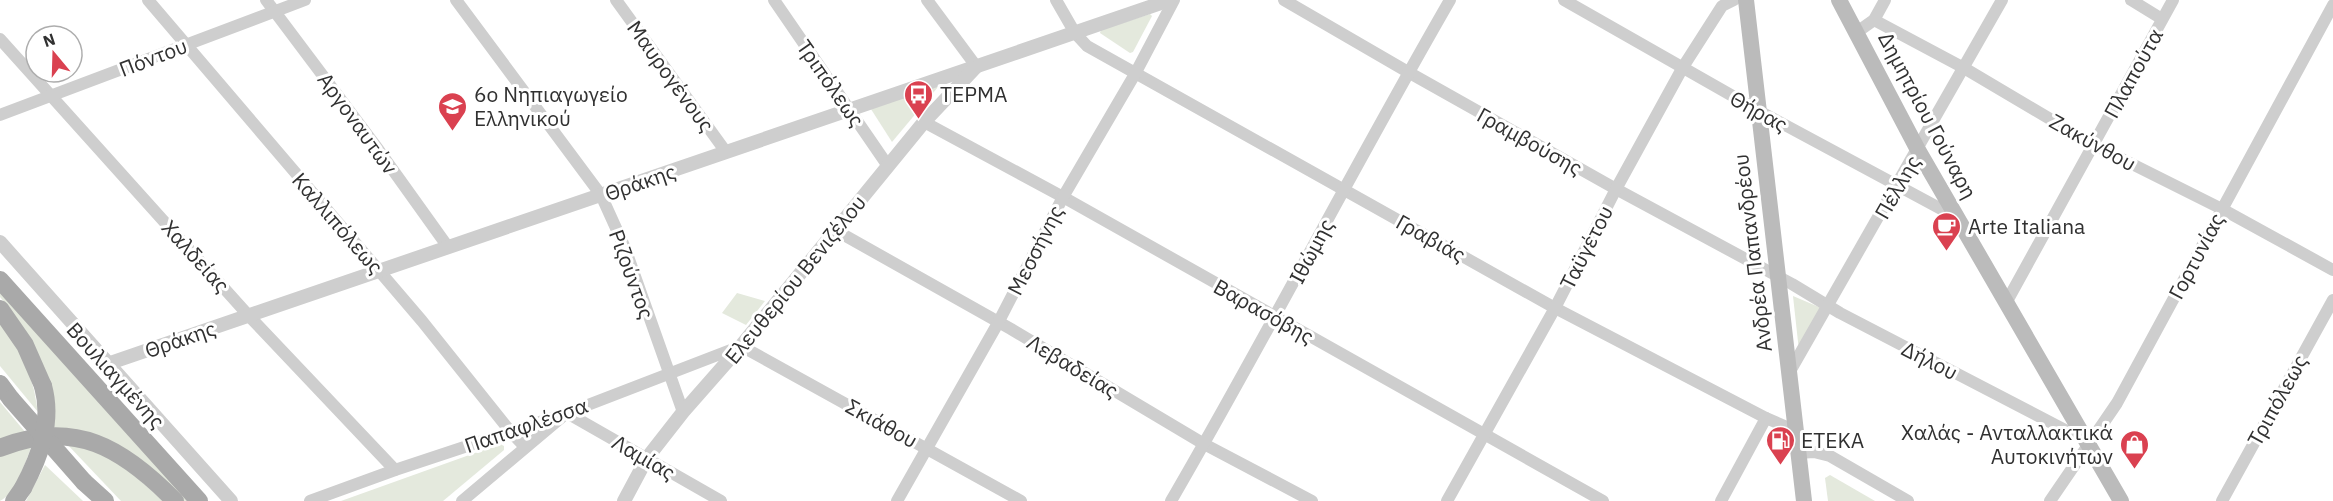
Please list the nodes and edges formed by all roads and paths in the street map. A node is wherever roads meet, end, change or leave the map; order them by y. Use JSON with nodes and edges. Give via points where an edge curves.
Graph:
{"nodes":[{"id":1,"x":148,"y":0,"type":"edge"},
{"id":2,"x":266,"y":0,"type":"edge"},
{"id":3,"x":305,"y":0,"type":"edge"},
{"id":4,"x":456,"y":0,"type":"edge"},
{"id":5,"x":616,"y":0,"type":"edge"},
{"id":6,"x":774,"y":0,"type":"edge"},
{"id":7,"x":927,"y":0,"type":"edge"},
{"id":8,"x":1056,"y":0,"type":"edge"},
{"id":9,"x":1172,"y":0,"type":"edge"},
{"id":10,"x":1284,"y":0,"type":"edge"},
{"id":11,"x":1450,"y":0,"type":"edge"},
{"id":12,"x":1564,"y":0,"type":"edge"},
{"id":13,"x":1734,"y":0,"type":"edge"},
{"id":14,"x":1746,"y":0,"type":"edge"},
{"id":15,"x":1839,"y":0,"type":"edge"},
{"id":16,"x":1885,"y":0,"type":"edge"},
{"id":17,"x":2002,"y":0,"type":"edge"},
{"id":18,"x":2131,"y":0,"type":"edge"},
{"id":19,"x":2173,"y":0,"type":"edge"},
{"id":20,"x":2333,"y":5,"type":"edge"},
{"id":21,"x":275,"y":12,"type":"junction"},
{"id":22,"x":2162,"y":19,"type":"junction"},
{"id":23,"x":1874,"y":20,"type":"junction"},
{"id":24,"x":1857,"y":32,"type":"junction"},
{"id":25,"x":1075,"y":33,"type":"junction"},
{"id":26,"x":0,"y":39,"type":"edge"},
{"id":27,"x":187,"y":45,"type":"junction"},
{"id":28,"x":976,"y":66,"type":"junction"},
{"id":29,"x":1683,"y":67,"type":"junction"},
{"id":30,"x":1964,"y":68,"type":"junction"},
{"id":31,"x":1408,"y":72,"type":"junction"},
{"id":32,"x":1135,"y":74,"type":"junction"},
{"id":33,"x":51,"y":96,"type":"junction"},
{"id":34,"x":850,"y":110,"type":"junction"},
{"id":35,"x":1759,"y":111,"type":"junction"},
{"id":36,"x":0,"y":115,"type":"edge"},
{"id":37,"x":924,"y":122,"type":"junction"},
{"id":38,"x":2094,"y":145,"type":"junction"},
{"id":39,"x":1918,"y":150,"type":"junction"},
{"id":40,"x":726,"y":152,"type":"junction"},
{"id":41,"x":888,"y":166,"type":"junction"},
{"id":42,"x":1898,"y":185,"type":"junction"},
{"id":43,"x":1344,"y":189,"type":"junction"},
{"id":44,"x":1616,"y":189,"type":"junction"},
{"id":45,"x":601,"y":195,"type":"junction"},
{"id":46,"x":1063,"y":197,"type":"junction"},
{"id":47,"x":2222,"y":209,"type":"junction"},
{"id":48,"x":1957,"y":217,"type":"junction"},
{"id":49,"x":835,"y":230,"type":"junction"},
{"id":50,"x":0,"y":242,"type":"edge"},
{"id":51,"x":448,"y":247,"type":"junction"},
{"id":52,"x":2333,"y":270,"type":"edge"},
{"id":53,"x":379,"y":271,"type":"junction"},
{"id":54,"x":1778,"y":277,"type":"junction"},
{"id":55,"x":0,"y":279,"type":"edge"},
{"id":56,"x":2333,"y":300,"type":"edge"},
{"id":57,"x":2006,"y":303,"type":"junction"},
{"id":58,"x":1829,"y":306,"type":"junction"},
{"id":59,"x":1555,"y":308,"type":"junction"},
{"id":60,"x":0,"y":309,"type":"edge"},
{"id":61,"x":249,"y":316,"type":"junction"},
{"id":62,"x":1275,"y":318,"type":"junction"},
{"id":63,"x":998,"y":323,"type":"junction"},
{"id":64,"x":741,"y":346,"type":"junction"},
{"id":65,"x":110,"y":363,"type":"junction"},
{"id":66,"x":668,"y":373,"type":"junction"},
{"id":67,"x":1789,"y":373,"type":"junction"},
{"id":68,"x":0,"y":384,"type":"edge"},
{"id":69,"x":683,"y":412,"type":"junction"},
{"id":70,"x":567,"y":413,"type":"junction"},
{"id":71,"x":1766,"y":418,"type":"junction"},
{"id":72,"x":510,"y":431,"type":"junction"},
{"id":73,"x":1796,"y":431,"type":"junction"},
{"id":74,"x":1483,"y":434,"type":"junction"},
{"id":75,"x":2086,"y":441,"type":"junction"},
{"id":76,"x":1204,"y":444,"type":"junction"},
{"id":77,"x":525,"y":447,"type":"junction"},
{"id":78,"x":927,"y":447,"type":"junction"},
{"id":79,"x":0,"y":448,"type":"edge"},
{"id":80,"x":1798,"y":453,"type":"junction"},
{"id":81,"x":647,"y":458,"type":"junction"},
{"id":82,"x":395,"y":470,"type":"junction"},
{"id":83,"x":19,"y":494,"type":"edge"},
{"id":84,"x":105,"y":501,"type":"edge"},
{"id":85,"x":175,"y":501,"type":"edge"},
{"id":86,"x":199,"y":501,"type":"edge"},
{"id":87,"x":231,"y":501,"type":"edge"},
{"id":88,"x":310,"y":501,"type":"edge"},
{"id":89,"x":462,"y":501,"type":"edge"},
{"id":90,"x":624,"y":501,"type":"edge"},
{"id":91,"x":722,"y":501,"type":"edge"},
{"id":92,"x":897,"y":501,"type":"edge"},
{"id":93,"x":1021,"y":501,"type":"edge"},
{"id":94,"x":1171,"y":501,"type":"edge"},
{"id":95,"x":1312,"y":501,"type":"edge"},
{"id":96,"x":1446,"y":501,"type":"edge"},
{"id":97,"x":1603,"y":501,"type":"edge"},
{"id":98,"x":1721,"y":501,"type":"edge"},
{"id":99,"x":1804,"y":501,"type":"edge"},
{"id":100,"x":1908,"y":501,"type":"edge"},
{"id":101,"x":2050,"y":501,"type":"edge"},
{"id":102,"x":2121,"y":501,"type":"edge"},
{"id":103,"x":2222,"y":501,"type":"edge"}],
"edges":[{"from":1,"to":27,"type":"street","name":"Καλλιπόλεως"},
{"from":2,"to":21,"type":"street","name":"Αργοναυτών"},
{"from":3,"to":21,"type":"street","name":"Πόντου"},
{"from":4,"to":45,"type":"street","name":"Ριζούντος"},
{"from":5,"to":40,"type":"street","name":"Μαυρογένους"},
{"from":6,"to":34,"type":"street","name":"Τριπόλεως"},
{"from":7,"to":28,"type":"street"},
{"from":8,"to":25,"type":"street","name":"Γραβιάς"},
{"from":9,"to":25,"type":"street","name":"Θράκης"},
{"from":9,"to":32,"type":"street","name":"Μεσσήνης"},
{"from":10,"to":31,"type":"street","name":"Γραμβούσης"},
{"from":11,"to":31,"type":"street","name":"Ιθώμης"},
{"from":12,"to":29,"type":"street","name":"Θήρας"},
{"from":13,"to":29,"type":"street","name":"Ταϋγέτου","via":[[1722,6]]},
{"from":14,"to":35,"type":"main road","name":"Ανδρέα Παπανδρέου"},
{"from":15,"to":24,"type":"main road","name":"Δημητρίου Γούναρη"},
{"from":16,"to":23,"type":"street"},
{"from":17,"to":30,"type":"street","name":"Πέλλης"},
{"from":18,"to":22,"type":"street"},
{"from":19,"to":22,"type":"street","name":"Πλαπούτα"},
{"from":20,"to":47,"type":"street","name":"Γορτυνίας"},
{"from":21,"to":27,"type":"street","name":"Πόντου"},
{"from":21,"to":51,"type":"street","name":"Αργοναυτών"},
{"from":22,"to":38,"type":"street","name":"Πλαπούτα"},
{"from":23,"to":24,"type":"street"},
{"from":23,"to":30,"type":"street","name":"Ζακύνθου"},
{"from":24,"to":39,"type":"main road","name":"Δημητρίου Γούναρη"},
{"from":25,"to":28,"type":"street","name":"Θράκης"},
{"from":25,"to":32,"type":"street","name":"Γραβιάς","via":[[1087,46]]},
{"from":26,"to":33,"type":"street","name":"Χαλδείας"},
{"from":27,"to":33,"type":"street","name":"Πόντου"},
{"from":27,"to":53,"type":"street","name":"Καλλιπόλεως"},
{"from":28,"to":34,"type":"street","name":"Θράκης"},
{"from":28,"to":37,"type":"street","name":"Ελευθερίου Βενιζέλου"},
{"from":29,"to":35,"type":"street","name":"Θήρας"},
{"from":29,"to":44,"type":"street","name":"Ταϋγέτου"},
{"from":30,"to":38,"type":"street","name":"Ζακύνθου"},
{"from":30,"to":39,"type":"street","name":"Πέλλης"},
{"from":31,"to":43,"type":"street","name":"Ιθώμης"},
{"from":31,"to":44,"type":"street","name":"Γραμβούσης"},
{"from":32,"to":43,"type":"street","name":"Γραβιάς"},
{"from":32,"to":46,"type":"street","name":"Μεσσήνης"},
{"from":33,"to":36,"type":"street","name":"Πόντου"},
{"from":33,"to":61,"type":"street","name":"Χαλδείας"},
{"from":34,"to":40,"type":"street","name":"Θράκης"},
{"from":34,"to":41,"type":"street","name":"Τριπόλεως"},
{"from":35,"to":42,"type":"street","name":"Θήρας"},
{"from":35,"to":54,"type":"main road","name":"Ανδρέα Παπανδρέου"},
{"from":37,"to":41,"type":"street","name":"Ελευθερίου Βενιζέλου"},
{"from":37,"to":46,"type":"street","name":"Βαρασόβης"},
{"from":38,"to":47,"type":"street","name":"Ζακύνθου"},
{"from":38,"to":57,"type":"street","name":"Πλαπούτα"},
{"from":39,"to":42,"type":"street","name":"Πέλλης"},
{"from":39,"to":48,"type":"main road","name":"Δημητρίου Γούναρη"},
{"from":40,"to":45,"type":"street","name":"Θράκης"},
{"from":41,"to":49,"type":"street","name":"Ελευθερίου Βενιζέλου"},
{"from":42,"to":48,"type":"street","name":"Θήρας"},
{"from":42,"to":58,"type":"street","name":"Πέλλης"},
{"from":43,"to":59,"type":"street","name":"Γραβιάς"},
{"from":43,"to":62,"type":"street","name":"Ιθώμης"},
{"from":44,"to":54,"type":"street","name":"Γραμβούσης"},
{"from":44,"to":59,"type":"street","name":"Ταϋγέτου"},
{"from":45,"to":51,"type":"street","name":"Θράκης"},
{"from":45,"to":66,"type":"street","name":"Ριζούντος","via":[[626,248]]},
{"from":46,"to":62,"type":"street","name":"Βαρασόβης"},
{"from":46,"to":63,"type":"street","name":"Μεσσήνης"},
{"from":47,"to":52,"type":"street","name":"Ζακύνθου"},
{"from":47,"to":75,"type":"street","name":"Γορτυνίας","via":[[2117,403]]},
{"from":48,"to":57,"type":"main road","name":"Δημητρίου Γούναρη"},
{"from":49,"to":63,"type":"street","name":"Λεβαδείας"},
{"from":49,"to":64,"type":"street","name":"Ελευθερίου Βενιζέλου"},
{"from":50,"to":65,"type":"street"},
{"from":51,"to":53,"type":"street","name":"Θράκης"},
{"from":53,"to":61,"type":"street","name":"Θράκης"},
{"from":53,"to":72,"type":"street","name":"Καλλιπόλεως"},
{"from":54,"to":58,"type":"street","name":"Δήλου"},
{"from":54,"to":67,"type":"main road","name":"Ανδρέα Παπανδρέου"},
{"from":55,"to":86,"type":"main road","name":"Βουλιαγμένης"},
{"from":56,"to":103,"type":"street","name":"Τριπόλεως"},
{"from":57,"to":75,"type":"main road","name":"Δημητρίου Γούναρη"},
{"from":58,"to":67,"type":"street","name":"Πέλλης"},
{"from":58,"to":75,"type":"street","name":"Δήλου"},
{"from":59,"to":71,"type":"street","name":"Γραβιάς"},
{"from":59,"to":74,"type":"street","name":"Ταϋγέτου"},
{"from":60,"to":83,"type":"main road","bridge":true,"via":[[25,345],[47,405],[46,429],[39,452]]},
{"from":61,"to":65,"type":"street","name":"Θράκης"},
{"from":61,"to":82,"type":"street","name":"Χαλδείας"},
{"from":62,"to":74,"type":"street","name":"Βαρασόβης"},
{"from":62,"to":76,"type":"street","name":"Ιθώμης"},
{"from":63,"to":76,"type":"street","name":"Λεβαδείας"},
{"from":63,"to":78,"type":"street","name":"Μεσσήνης"},
{"from":64,"to":66,"type":"street","name":"Παπαφλέσσα"},
{"from":64,"to":69,"type":"street","name":"Ελευθερίου Βενιζέλου"},
{"from":64,"to":78,"type":"street","name":"Σκιάθου"},
{"from":65,"to":87,"type":"street"},
{"from":66,"to":69,"type":"street","name":"Ριζούντος"},
{"from":66,"to":70,"type":"street","name":"Παπαφλέσσα"},
{"from":67,"to":73,"type":"main road","name":"Ανδρέα Παπανδρέου"},
{"from":68,"to":84,"type":"main road","bridge":true},
{"from":69,"to":81,"type":"street","name":"Ελευθερίου Βενιζέλου"},
{"from":70,"to":72,"type":"street","name":"Παπαφλέσσα"},
{"from":70,"to":77,"type":"street"},
{"from":70,"to":81,"type":"street","name":"Λαμίας"},
{"from":71,"to":73,"type":"street","name":"Γραβιάς"},
{"from":71,"to":98,"type":"street"},
{"from":72,"to":77,"type":"street","name":"Καλλιπόλεως"},
{"from":72,"to":82,"type":"street","name":"Παπαφλέσσα"},
{"from":73,"to":80,"type":"main road","name":"Ανδρέα Παπανδρέου"},
{"from":74,"to":96,"type":"street","name":"Ταϋγέτου"},
{"from":74,"to":97,"type":"street","name":"Βαρασόβης"},
{"from":75,"to":101,"type":"street","name":"Γορτυνίας"},
{"from":75,"to":102,"type":"main road","name":"Δημητρίου Γούναρη"},
{"from":76,"to":94,"type":"street","name":"Ιθώμης"},
{"from":76,"to":95,"type":"street","name":"Λεβαδείας"},
{"from":77,"to":89,"type":"street"},
{"from":78,"to":92,"type":"street","name":"Μεσσήνης"},
{"from":78,"to":93,"type":"street","name":"Σκιάθου"},
{"from":79,"to":85,"type":"main road","via":[[51,435],[88,441],[128,459]]},
{"from":80,"to":99,"type":"main road","name":"Ανδρέα Παπανδρέου"},
{"from":80,"to":100,"type":"street","via":[[1830,456]]},
{"from":81,"to":90,"type":"street","name":"Ελευθερίου Βενιζέλου"},
{"from":81,"to":91,"type":"street","name":"Λαμίας"},
{"from":82,"to":88,"type":"street","name":"Παπαφλέσσα"}]}
